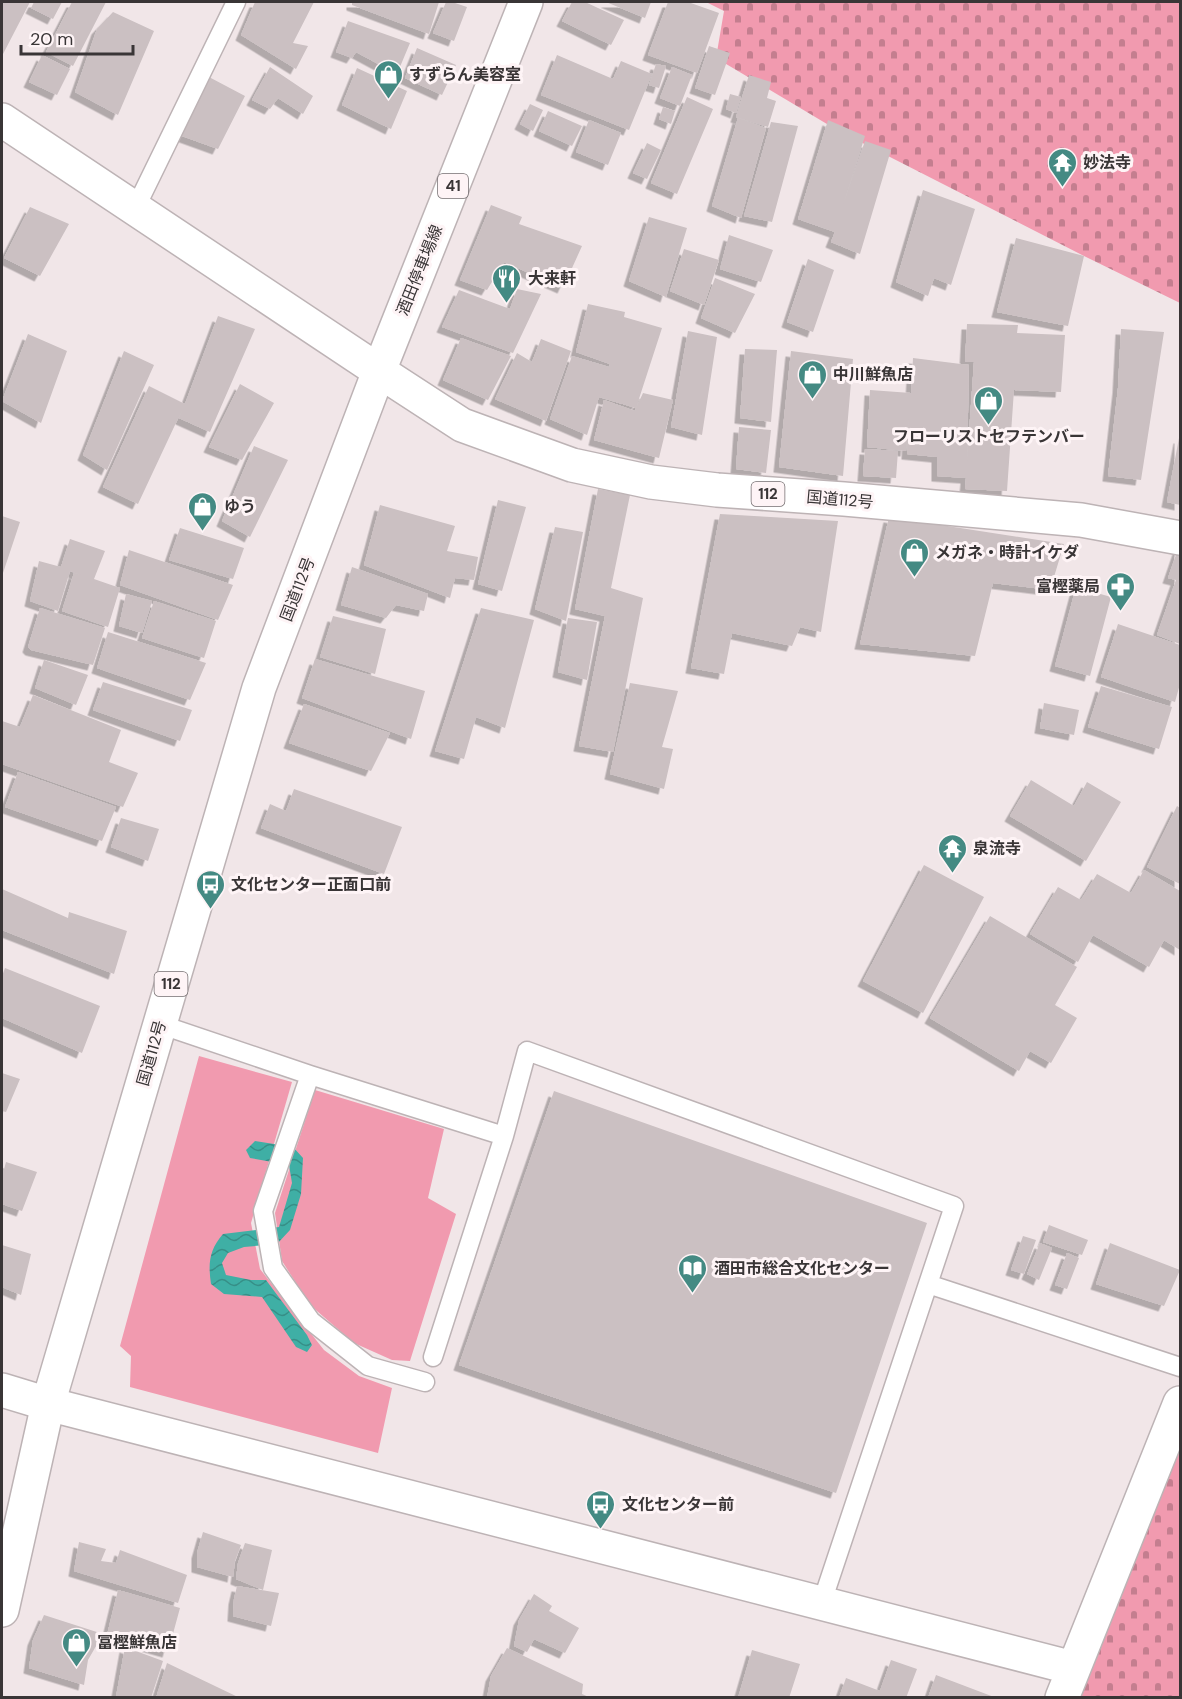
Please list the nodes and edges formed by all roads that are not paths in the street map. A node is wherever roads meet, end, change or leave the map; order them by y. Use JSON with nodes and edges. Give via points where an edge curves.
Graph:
{"nodes":[{"id":1,"x":236,"y":2,"type":"edge"},
{"id":2,"x":526,"y":2,"type":"edge"},
{"id":3,"x":2,"y":120,"type":"edge"},
{"id":4,"x":135,"y":209,"type":"junction"},
{"id":5,"x":379,"y":371,"type":"junction"},
{"id":6,"x":1180,"y":538,"type":"edge"},
{"id":7,"x":159,"y":1024,"type":"junction"},
{"id":8,"x":310,"y":1075,"type":"junction"},
{"id":9,"x":504,"y":1136,"type":"junction"},
{"id":10,"x":928,"y":1284,"type":"junction"},
{"id":11,"x":433,"y":1357,"type":"dead end"},
{"id":12,"x":1180,"y":1367,"type":"edge"},
{"id":13,"x":425,"y":1382,"type":"dead end"},
{"id":14,"x":2,"y":1390,"type":"edge"},
{"id":15,"x":1180,"y":1403,"type":"edge"},
{"id":16,"x":48,"y":1404,"type":"junction"},
{"id":17,"x":822,"y":1602,"type":"junction"},
{"id":18,"x":2,"y":1610,"type":"edge"},
{"id":19,"x":1067,"y":1683,"type":"edge"}],
"edges":[{"from":1,"to":4,"type":"lane"},
{"from":2,"to":5,"type":"main road","name":"酒田停車場線","number":"41"},
{"from":3,"to":4,"type":"main road"},
{"from":4,"to":5,"type":"main road"},
{"from":5,"to":6,"type":"main road","name":"国道112号","number":"112","via":[[462,425],[572,465],[651,482],[1081,520]]},
{"from":5,"to":7,"type":"main road","name":"国道112号","number":"112","via":[[259,688]]},
{"from":7,"to":8,"type":"lane"},
{"from":7,"to":16,"type":"main road","name":"国道112号","number":"112"},
{"from":8,"to":9,"type":"lane"},
{"from":8,"to":13,"type":"lane","via":[[263,1211],[273,1268],[311,1321],[368,1366]]},
{"from":9,"to":10,"type":"lane","via":[[527,1051],[954,1206]]},
{"from":9,"to":11,"type":"lane"},
{"from":10,"to":12,"type":"lane"},
{"from":10,"to":17,"type":"lane"},
{"from":14,"to":16,"type":"main road"},
{"from":15,"to":19,"type":"main road"},
{"from":16,"to":17,"type":"main road"},
{"from":16,"to":18,"type":"main road","name":"国道112号","number":"112"},
{"from":17,"to":19,"type":"main road"}]}
